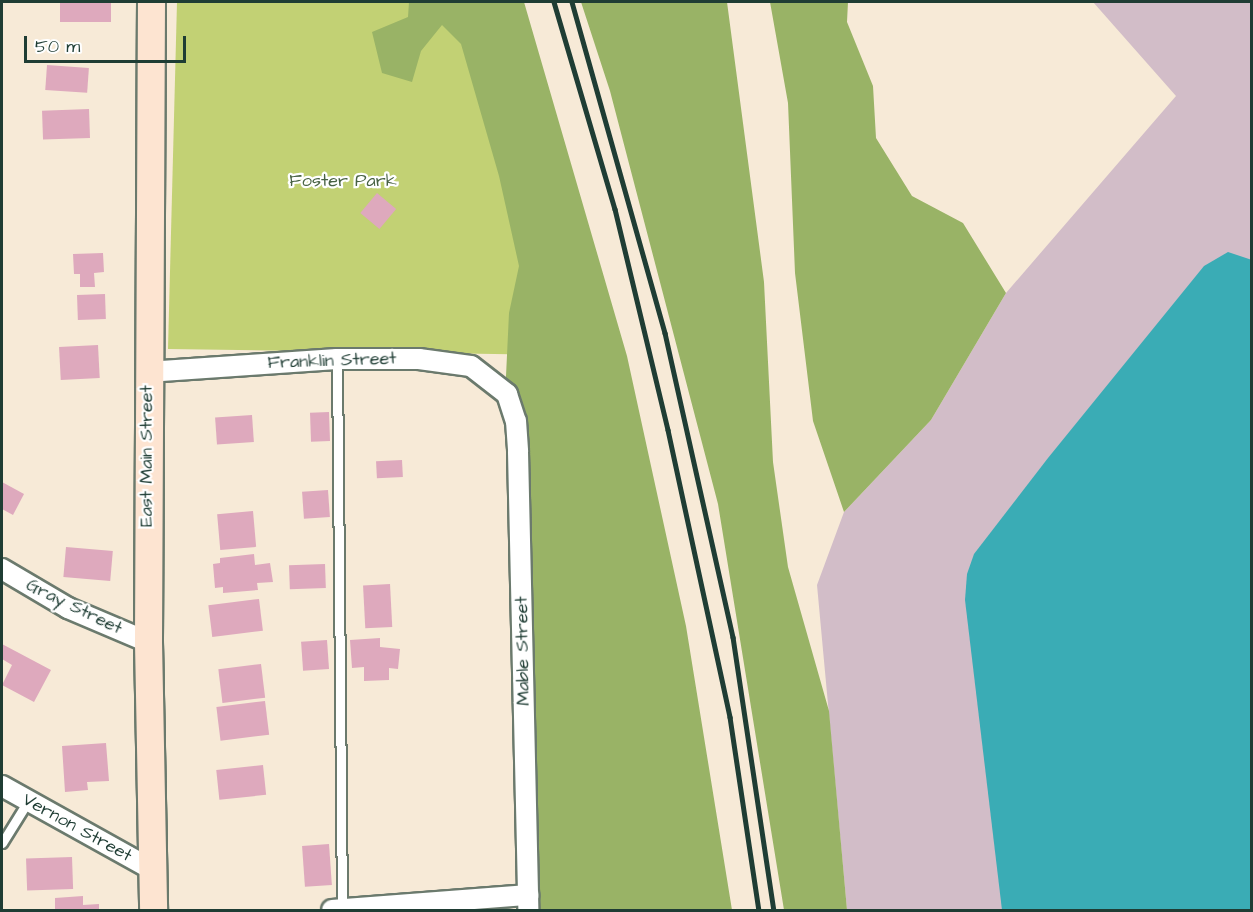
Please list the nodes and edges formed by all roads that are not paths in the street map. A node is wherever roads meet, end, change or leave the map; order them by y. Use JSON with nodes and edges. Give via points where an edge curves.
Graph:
{"nodes":[{"id":1,"x":151,"y":2,"type":"edge"},
{"id":2,"x":337,"y":359,"type":"junction"},
{"id":3,"x":147,"y":372,"type":"junction"},
{"id":4,"x":507,"y":394,"type":"joint"},
{"id":5,"x":2,"y":569,"type":"edge"},
{"id":6,"x":148,"y":642,"type":"junction"},
{"id":7,"x":2,"y":786,"type":"edge"},
{"id":8,"x":28,"y":801,"type":"junction"},
{"id":9,"x":2,"y":843,"type":"edge"},
{"id":10,"x":153,"y":870,"type":"junction"},
{"id":11,"x":528,"y":903,"type":"edge"},
{"id":12,"x":153,"y":910,"type":"edge"},
{"id":13,"x":332,"y":910,"type":"edge"},
{"id":14,"x":342,"y":910,"type":"edge"}],
"edges":[{"from":1,"to":3,"type":"street","name":"East Main Street"},
{"from":2,"to":3,"type":"street","name":"Franklin Street"},
{"from":2,"to":4,"type":"street","name":"Franklin Street","via":[[419,359],[471,366]]},
{"from":2,"to":14,"type":"lane"},
{"from":3,"to":6,"type":"street","name":"East Main Street"},
{"from":4,"to":11,"type":"street","name":"Mable Street","via":[[516,421],[518,452]]},
{"from":5,"to":6,"type":"street","name":"Gray Street","via":[[68,608]]},
{"from":6,"to":10,"type":"street","name":"East Main Street"},
{"from":7,"to":8,"type":"street","name":"Vernon Street"},
{"from":8,"to":9,"type":"lane"},
{"from":8,"to":10,"type":"street","name":"Vernon Street"},
{"from":10,"to":12,"type":"street","name":"East Main Street"},
{"from":11,"to":14,"type":"street"},
{"from":13,"to":14,"type":"street"}]}
